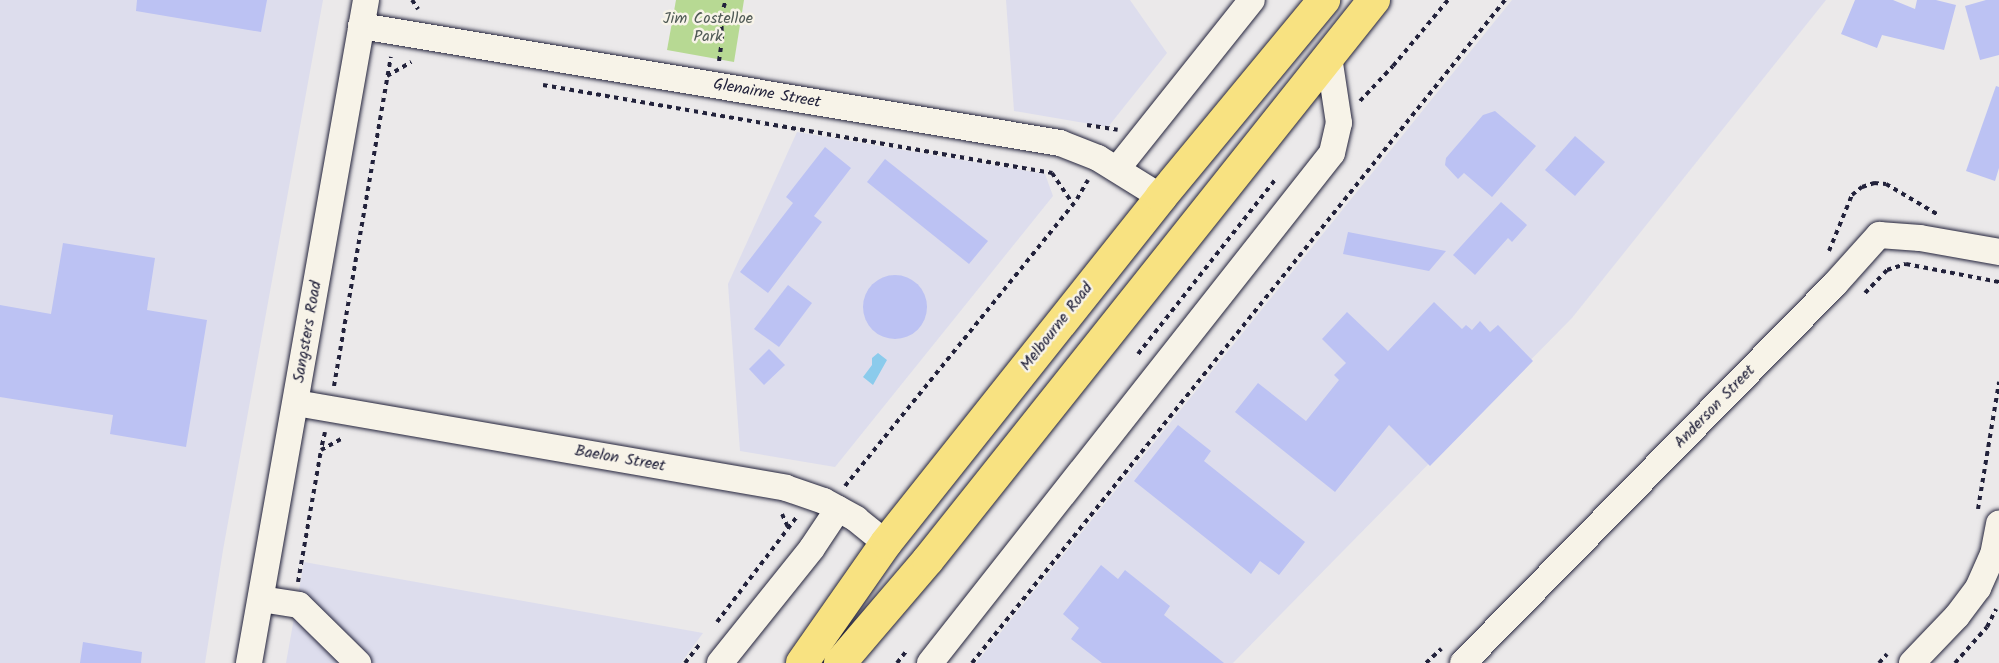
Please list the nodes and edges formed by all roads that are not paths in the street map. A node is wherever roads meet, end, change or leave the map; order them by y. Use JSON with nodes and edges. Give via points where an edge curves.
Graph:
{"nodes":[{"id":1,"x":366,"y":0,"type":"edge"},
{"id":2,"x":1252,"y":0,"type":"edge"},
{"id":3,"x":1324,"y":0,"type":"edge"},
{"id":4,"x":1374,"y":0,"type":"edge"},
{"id":5,"x":361,"y":26,"type":"junction"},
{"id":6,"x":1280,"y":55,"type":"junction"},
{"id":7,"x":1320,"y":67,"type":"junction"},
{"id":8,"x":1108,"y":164,"type":"junction"},
{"id":9,"x":1161,"y":197,"type":"junction"},
{"id":10,"x":1999,"y":252,"type":"edge"},
{"id":11,"x":296,"y":403,"type":"junction"},
{"id":12,"x":831,"y":505,"type":"junction"},
{"id":13,"x":1989,"y":517,"type":"edge"},
{"id":14,"x":886,"y":543,"type":"junction"},
{"id":15,"x":928,"y":560,"type":"junction"},
{"id":16,"x":261,"y":599,"type":"junction"},
{"id":17,"x":1904,"y":655,"type":"edge"},
{"id":18,"x":249,"y":663,"type":"edge"},
{"id":19,"x":358,"y":663,"type":"edge"},
{"id":20,"x":720,"y":663,"type":"edge"},
{"id":21,"x":802,"y":663,"type":"edge"},
{"id":22,"x":840,"y":663,"type":"edge"},
{"id":23,"x":930,"y":663,"type":"edge"},
{"id":24,"x":1463,"y":663,"type":"edge"}],
"edges":[{"from":1,"to":5,"type":"street","name":"Sangsters Road"},
{"from":2,"to":8,"type":"street"},
{"from":3,"to":6,"type":"main road","name":"Melbourne Road"},
{"from":4,"to":7,"type":"main road"},
{"from":5,"to":8,"type":"street","name":"Glenairne Street","via":[[1060,143]]},
{"from":5,"to":11,"type":"street","name":"Sangsters Road"},
{"from":6,"to":7,"type":"main road"},
{"from":6,"to":9,"type":"main road","name":"Melbourne Road"},
{"from":7,"to":15,"type":"main road"},
{"from":7,"to":23,"type":"street","via":[[1339,123],[1332,153]]},
{"from":8,"to":9,"type":"street","name":"Glenairne Street"},
{"from":9,"to":14,"type":"main road","name":"Melbourne Road"},
{"from":10,"to":24,"type":"street","name":"Anderson Street","via":[[1879,235]]},
{"from":11,"to":12,"type":"street","name":"Baelon Street","via":[[761,483],[795,490]]},
{"from":11,"to":16,"type":"street","name":"Sangsters Road"},
{"from":12,"to":14,"type":"street","name":"Baelon Street"},
{"from":12,"to":20,"type":"street","via":[[799,564]]},
{"from":13,"to":17,"type":"street","via":[[1992,555],[1978,588],[1957,616]]},
{"from":14,"to":15,"type":"main road","name":"Baelon Street"},
{"from":14,"to":21,"type":"main road","name":"Melbourne Road"},
{"from":15,"to":22,"type":"main road"},
{"from":16,"to":18,"type":"street","name":"Sangsters Road"},
{"from":16,"to":19,"type":"street","via":[[299,605]]}]}
